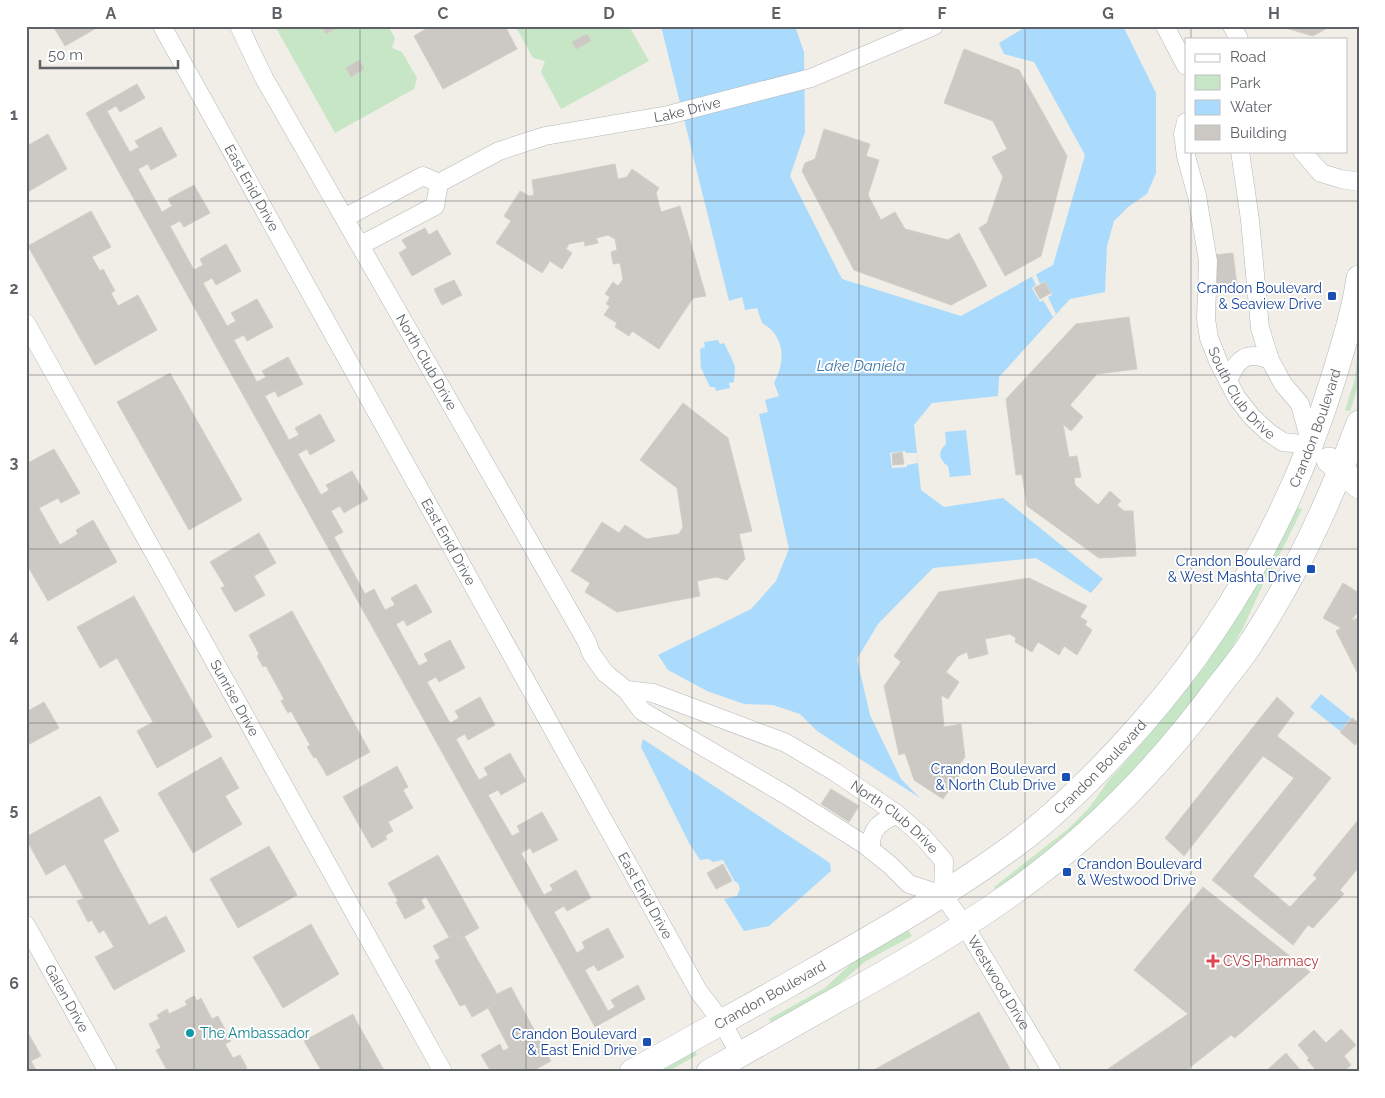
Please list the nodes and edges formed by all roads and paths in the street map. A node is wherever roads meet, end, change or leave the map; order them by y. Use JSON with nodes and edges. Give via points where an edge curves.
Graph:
{"nodes":[{"id":1,"x":162,"y":26,"type":"edge"},
{"id":2,"x":239,"y":26,"type":"edge"},
{"id":3,"x":934,"y":26,"type":"edge"},
{"id":4,"x":1165,"y":26,"type":"edge"},
{"id":5,"x":1232,"y":26,"type":"edge"},
{"id":6,"x":1239,"y":38,"type":"edge"},
{"id":7,"x":1185,"y":64,"type":"edge"},
{"id":8,"x":1185,"y":126,"type":"edge"},
{"id":9,"x":1185,"y":149,"type":"edge"},
{"id":10,"x":1185,"y":152,"type":"edge"},
{"id":11,"x":1240,"y":152,"type":"edge"},
{"id":12,"x":1303,"y":152,"type":"edge"},
{"id":13,"x":1359,"y":182,"type":"edge"},
{"id":14,"x":439,"y":183,"type":"junction"},
{"id":15,"x":346,"y":218,"type":"junction"},
{"id":16,"x":362,"y":245,"type":"junction"},
{"id":17,"x":1359,"y":278,"type":"edge"},
{"id":18,"x":26,"y":323,"type":"edge"},
{"id":19,"x":1270,"y":360,"type":"junction"},
{"id":20,"x":1228,"y":381,"type":"junction"},
{"id":21,"x":1359,"y":423,"type":"edge"},
{"id":22,"x":1311,"y":446,"type":"junction"},
{"id":23,"x":1350,"y":478,"type":"edge"},
{"id":24,"x":626,"y":690,"type":"junction"},
{"id":25,"x":897,"y":814,"type":"junction"},
{"id":26,"x":871,"y":850,"type":"junction"},
{"id":27,"x":943,"y":895,"type":"junction"},
{"id":28,"x":26,"y":925,"type":"edge"},
{"id":29,"x":965,"y":926,"type":"junction"},
{"id":30,"x":722,"y":1022,"type":"junction"},
{"id":31,"x":740,"y":1055,"type":"junction"},
{"id":32,"x":108,"y":1072,"type":"edge"},
{"id":33,"x":443,"y":1072,"type":"edge"},
{"id":34,"x":632,"y":1072,"type":"edge"},
{"id":35,"x":709,"y":1072,"type":"edge"},
{"id":36,"x":1052,"y":1072,"type":"edge"}],
"edges":[{"from":1,"to":30,"type":"street","name":"East Enid Drive","via":[[694,983]]},
{"from":2,"to":15,"type":"street","name":"North Club Drive","via":[[264,78]]},
{"from":3,"to":14,"type":"street","name":"Lake Drive","via":[[811,78],[668,115],[545,136],[499,151]]},
{"from":4,"to":7,"type":"street"},
{"from":5,"to":6,"type":"street"},
{"from":8,"to":9,"type":"street","name":"South Club Drive"},
{"from":10,"to":20,"type":"street","name":"South Club Drive","via":[[1208,261],[1206,319],[1209,338]]},
{"from":11,"to":19,"type":"street","via":[[1260,328]]},
{"from":12,"to":13,"type":"street","via":[[1321,173]]},
{"from":14,"to":15,"type":"street","via":[[423,176]]},
{"from":14,"to":16,"type":"street","via":[[435,206]]},
{"from":15,"to":16,"type":"street","name":"North Club Drive"},
{"from":16,"to":24,"type":"street","name":"North Club Drive","via":[[591,653],[605,672]]},
{"from":17,"to":22,"type":"main road","name":"Crandon Boulevard","via":[[1354,309]]},
{"from":18,"to":33,"type":"street","name":"Sunrise Drive"},
{"from":19,"to":20,"type":"street","via":[[1258,355],[1246,356]]},
{"from":19,"to":22,"type":"street","via":[[1283,384],[1300,404]]},
{"from":20,"to":22,"type":"street","name":"South Club Drive","via":[[1247,411],[1268,432],[1283,442]]},
{"from":21,"to":23,"type":"main road"},
{"from":22,"to":23,"type":"main road"},
{"from":22,"to":27,"type":"main road","name":"Crandon Boulevard","via":[[1260,556],[1226,613],[1151,714],[1054,813]]},
{"from":23,"to":29,"type":"main road","via":[[1310,538],[1253,641],[1161,759],[1089,831],[1024,885]]},
{"from":24,"to":25,"type":"street","name":"North Club Drive","via":[[653,693],[786,743]]},
{"from":24,"to":26,"type":"street","name":"North Club Drive","via":[[642,710],[786,794]]},
{"from":25,"to":26,"type":"street","via":[[874,830]]},
{"from":25,"to":27,"type":"street","name":"North Club Drive","via":[[944,862]]},
{"from":26,"to":27,"type":"street","name":"North Club Drive","via":[[909,884]]},
{"from":27,"to":29,"type":"street","name":"Westwood Drive"},
{"from":27,"to":30,"type":"main road","name":"Crandon Boulevard"},
{"from":28,"to":32,"type":"street","name":"Galen Drive"},
{"from":29,"to":31,"type":"main road"},
{"from":29,"to":36,"type":"street","name":"Westwood Drive"},
{"from":30,"to":31,"type":"street","name":"East Enid Drive"},
{"from":30,"to":34,"type":"main road","name":"Crandon Boulevard"},
{"from":31,"to":35,"type":"main road"}]}
